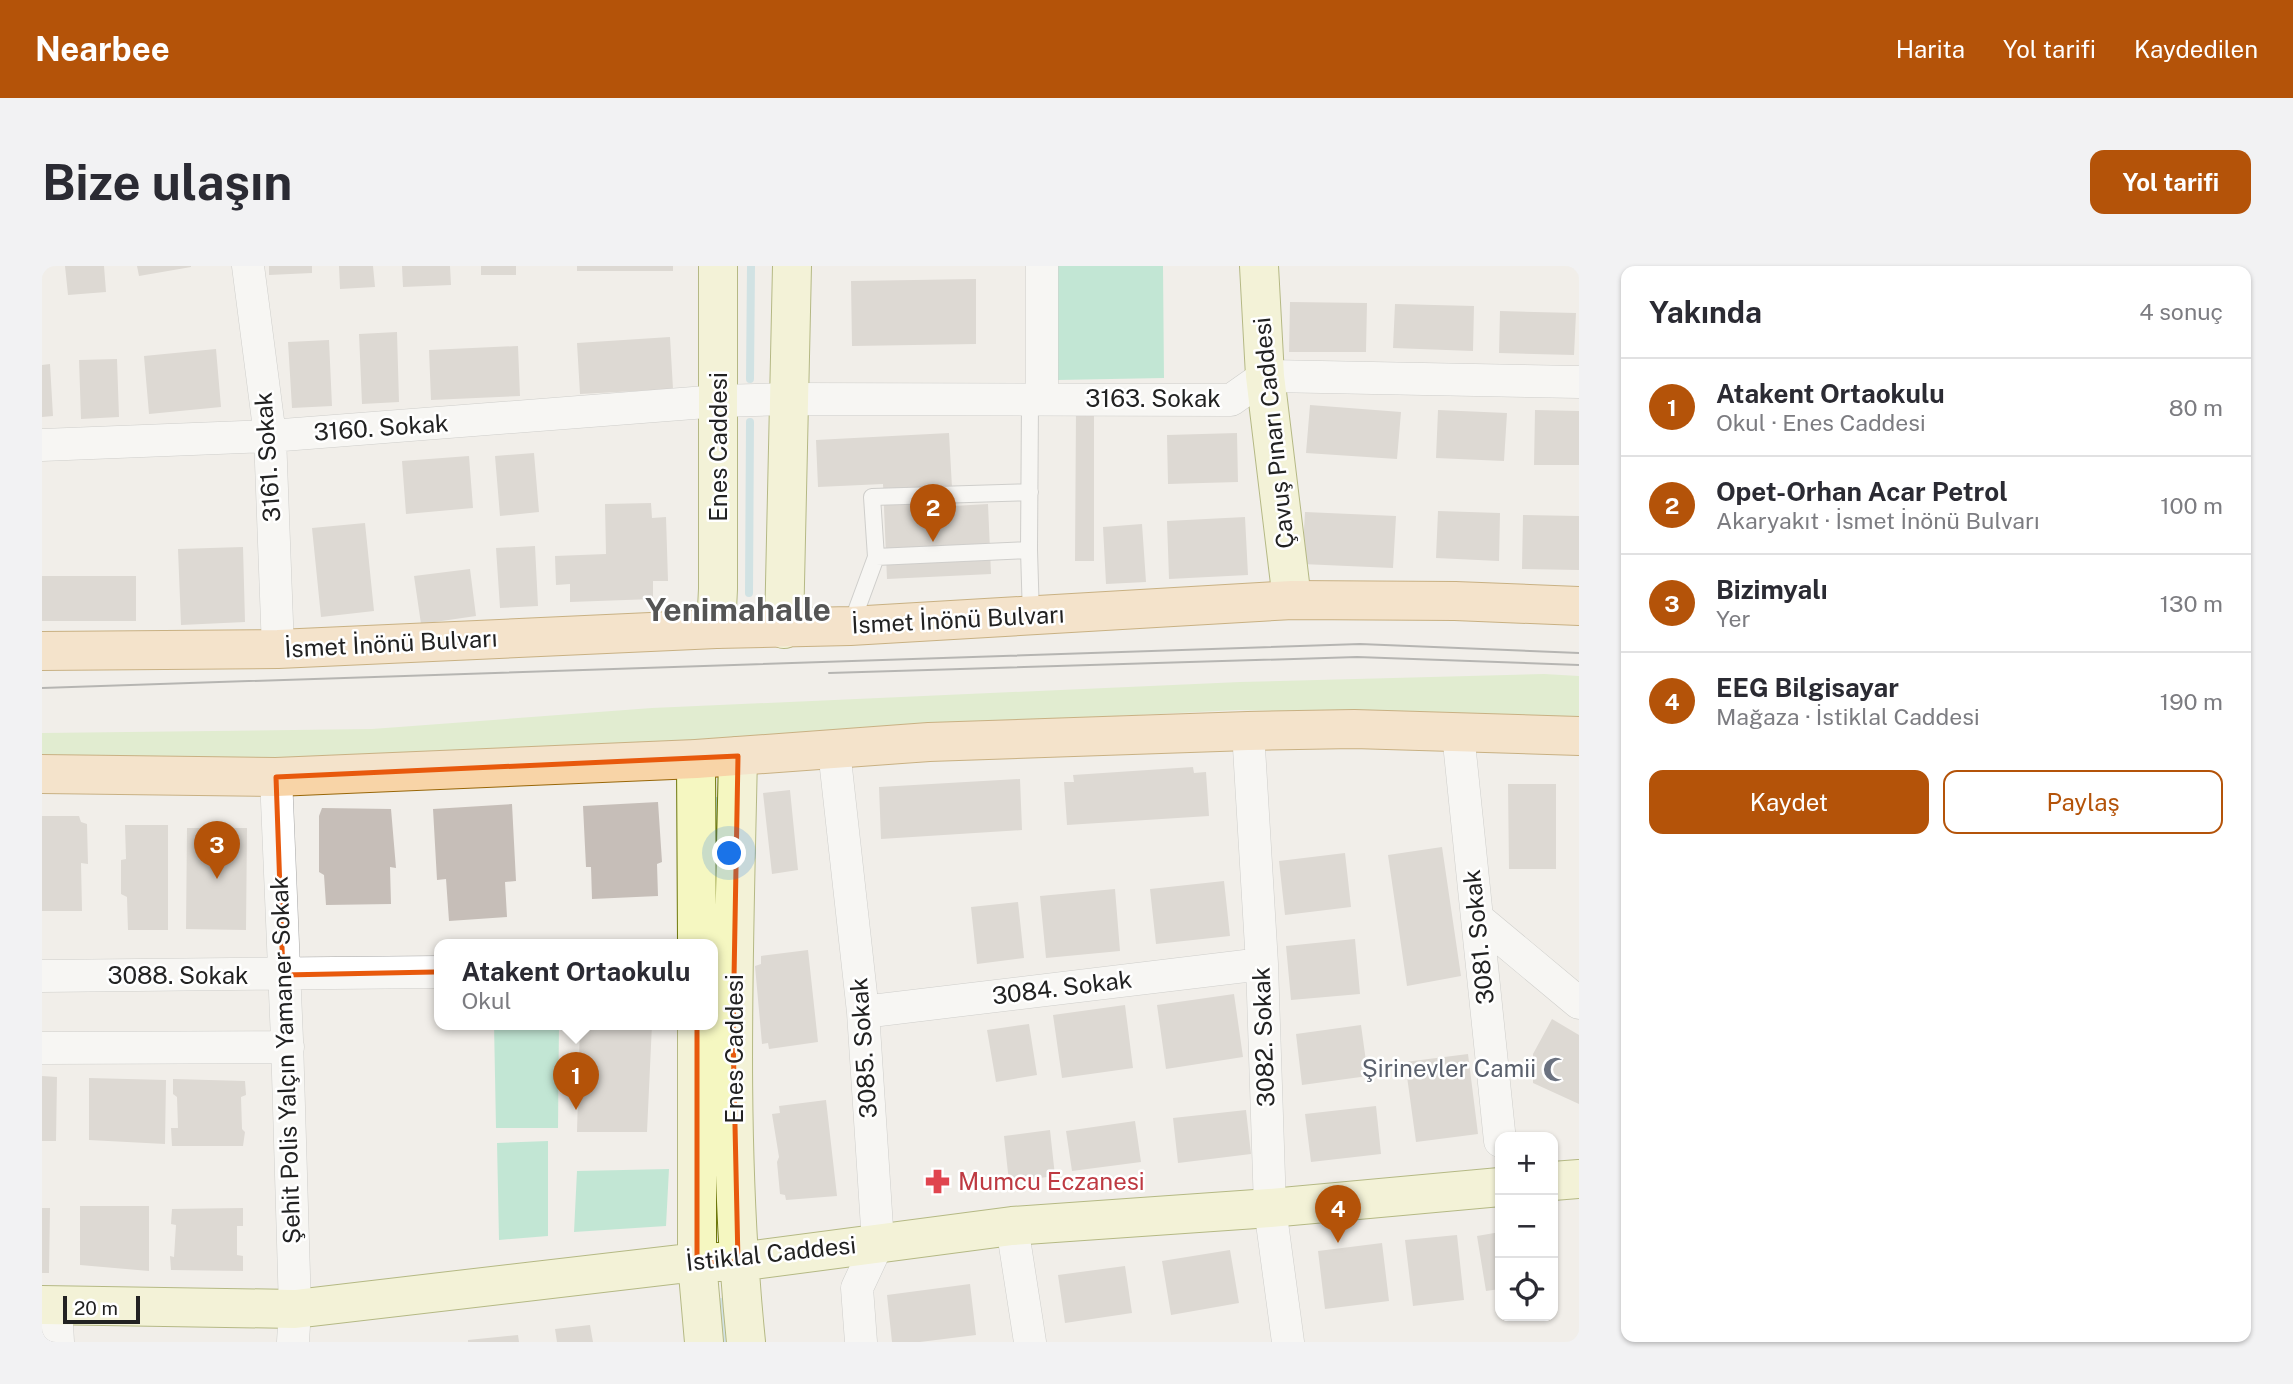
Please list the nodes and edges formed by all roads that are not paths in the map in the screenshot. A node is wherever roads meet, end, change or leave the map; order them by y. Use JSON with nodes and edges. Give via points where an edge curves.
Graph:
{"nodes":[{"id":1,"x":248,"y":266,"type":"edge"},
{"id":2,"x":718,"y":266,"type":"edge"},
{"id":3,"x":792,"y":266,"type":"edge"},
{"id":4,"x":1042,"y":266,"type":"edge"},
{"id":5,"x":1259,"y":266,"type":"edge"},
{"id":6,"x":1265,"y":376,"type":"junction"},
{"id":7,"x":1579,"y":382,"type":"edge"},
{"id":8,"x":788,"y":399,"type":"junction"},
{"id":9,"x":1036,"y":400,"type":"junction"},
{"id":10,"x":719,"y":401,"type":"junction"},
{"id":11,"x":270,"y":436,"type":"junction"},
{"id":12,"x":42,"y":445,"type":"edge"},
{"id":13,"x":1030,"y":492,"type":"junction"},
{"id":14,"x":1029,"y":550,"type":"junction"},
{"id":15,"x":876,"y":557,"type":"junction"},
{"id":16,"x":1292,"y":600,"type":"junction"},
{"id":17,"x":1579,"y":606,"type":"edge"},
{"id":18,"x":1031,"y":617,"type":"junction"},
{"id":19,"x":850,"y":626,"type":"junction"},
{"id":20,"x":716,"y":629,"type":"junction"},
{"id":21,"x":785,"y":629,"type":"junction"},
{"id":22,"x":278,"y":649,"type":"junction"},
{"id":23,"x":42,"y":651,"type":"edge"},
{"id":24,"x":1248,"y":731,"type":"junction"},
{"id":25,"x":1458,"y":733,"type":"junction"},
{"id":26,"x":1579,"y":736,"type":"edge"},
{"id":27,"x":834,"y":750,"type":"junction"},
{"id":28,"x":738,"y":756,"type":"junction"},
{"id":29,"x":696,"y":759,"type":"junction"},
{"id":30,"x":42,"y":774,"type":"edge"},
{"id":31,"x":276,"y":778,"type":"junction"},
{"id":32,"x":1477,"y":918,"type":"junction"},
{"id":33,"x":697,"y":939,"type":"edge"},
{"id":34,"x":1262,"y":964,"type":"junction"},
{"id":35,"x":434,"y":972,"type":"edge"},
{"id":36,"x":283,"y":975,"type":"junction"},
{"id":37,"x":42,"y":976,"type":"edge"},
{"id":38,"x":1579,"y":1003,"type":"edge"},
{"id":39,"x":863,"y":1012,"type":"junction"},
{"id":40,"x":697,"y":1030,"type":"edge"},
{"id":41,"x":288,"y":1047,"type":"junction"},
{"id":42,"x":42,"y":1048,"type":"edge"},
{"id":43,"x":1499,"y":1132,"type":"edge"},
{"id":44,"x":1579,"y":1179,"type":"edge"},
{"id":45,"x":1558,"y":1181,"type":"edge"},
{"id":46,"x":1495,"y":1187,"type":"edge"},
{"id":47,"x":1270,"y":1208,"type":"junction"},
{"id":48,"x":1012,"y":1226,"type":"junction"},
{"id":49,"x":878,"y":1243,"type":"junction"},
{"id":50,"x":697,"y":1262,"type":"junction"},
{"id":51,"x":738,"y":1262,"type":"junction"},
{"id":52,"x":52,"y":1318,"type":"edge"},
{"id":53,"x":294,"y":1326,"type":"edge"},
{"id":54,"x":704,"y":1342,"type":"edge"},
{"id":55,"x":746,"y":1342,"type":"edge"},
{"id":56,"x":861,"y":1342,"type":"edge"},
{"id":57,"x":1030,"y":1342,"type":"edge"},
{"id":58,"x":1288,"y":1342,"type":"edge"}],
"edges":[{"from":1,"to":11,"type":"street","name":"3161. Sokak"},
{"from":2,"to":10,"type":"street","name":"Enes Caddesi"},
{"from":3,"to":8,"type":"street"},
{"from":4,"to":9,"type":"street"},
{"from":5,"to":6,"type":"street","name":"Çavuş Pınarı Caddesi"},
{"from":6,"to":7,"type":"street"},
{"from":6,"to":9,"type":"street","name":"3163. Sokak","via":[[1231,400]]},
{"from":6,"to":16,"type":"street","name":"Çavuş Pınarı Caddesi"},
{"from":8,"to":9,"type":"street","name":"3163. Sokak"},
{"from":8,"to":10,"type":"street","name":"3163. Sokak"},
{"from":8,"to":21,"type":"street"},
{"from":9,"to":13,"type":"lane"},
{"from":10,"to":11,"type":"street","name":"3160. Sokak"},
{"from":10,"to":20,"type":"street","name":"Enes Caddesi"},
{"from":11,"to":12,"type":"street","name":"3160. Sokak"},
{"from":11,"to":22,"type":"street","name":"3161. Sokak"},
{"from":13,"to":14,"type":"lane"},
{"from":13,"to":15,"type":"lane","via":[[872,498]]},
{"from":14,"to":15,"type":"lane"},
{"from":14,"to":18,"type":"lane"},
{"from":15,"to":19,"type":"lane"},
{"from":16,"to":17,"type":"main road","name":"İsmet İnönü Bulvarı"},
{"from":16,"to":18,"type":"main road","name":"İsmet İnönü Bulvarı"},
{"from":18,"to":19,"type":"main road","name":"İsmet İnönü Bulvarı"},
{"from":19,"to":21,"type":"main road","name":"İsmet İnönü Bulvarı"},
{"from":20,"to":21,"type":"main road","name":"İsmet İnönü Bulvarı"},
{"from":20,"to":22,"type":"main road","name":"İsmet İnönü Bulvarı"},
{"from":22,"to":23,"type":"main road","name":"İsmet İnönü Bulvarı"},
{"from":24,"to":25,"type":"main road"},
{"from":24,"to":27,"type":"main road","via":[[929,742]]},
{"from":24,"to":34,"type":"street","name":"3082. Sokak"},
{"from":25,"to":26,"type":"main road"},
{"from":25,"to":32,"type":"street","name":"3081. Sokak"},
{"from":27,"to":28,"type":"main road"},
{"from":27,"to":39,"type":"street","name":"3085. Sokak"},
{"from":28,"to":29,"type":"main road"},
{"from":28,"to":51,"type":"street","name":"Enes Caddesi","via":[[733,1034]]},
{"from":29,"to":31,"type":"main road"},
{"from":29,"to":33,"type":"street"},
{"from":30,"to":31,"type":"main road"},
{"from":31,"to":36,"type":"street","name":"Şehit Polis Yalçın Yamaner Sokak"},
{"from":32,"to":38,"type":"street"},
{"from":32,"to":43,"type":"street","name":"3081. Sokak"},
{"from":34,"to":39,"type":"street","name":"3084. Sokak"},
{"from":34,"to":47,"type":"street","name":"3082. Sokak"},
{"from":35,"to":36,"type":"street","name":"3088. Sokak"},
{"from":36,"to":37,"type":"street","name":"3088. Sokak"},
{"from":36,"to":41,"type":"street","name":"Şehit Polis Yalçın Yamaner Sokak"},
{"from":39,"to":49,"type":"street","name":"3085. Sokak"},
{"from":40,"to":50,"type":"street","name":"Enes Caddesi"},
{"from":41,"to":42,"type":"street"},
{"from":41,"to":53,"type":"street","name":"Şehit Polis Yalçın Yamaner Sokak"},
{"from":44,"to":45,"type":"street"},
{"from":46,"to":47,"type":"street","name":"İstiklal Caddesi"},
{"from":47,"to":48,"type":"street","name":"İstiklal Caddesi"},
{"from":47,"to":58,"type":"street","name":"3082. Sokak"},
{"from":48,"to":49,"type":"street","name":"İstiklal Caddesi"},
{"from":48,"to":57,"type":"street"},
{"from":49,"to":51,"type":"street","name":"İstiklal Caddesi"},
{"from":49,"to":56,"type":"street","name":"3085. Sokak","via":[[857,1288]]},
{"from":50,"to":51,"type":"street","name":"İstiklal Caddesi"},
{"from":50,"to":53,"type":"street","name":"İstiklal Caddesi"},
{"from":50,"to":54,"type":"street","name":"Enes Caddesi"},
{"from":51,"to":55,"type":"street","name":"Enes Caddesi"},
{"from":52,"to":53,"type":"street","name":"İstiklal Caddesi"}]}
